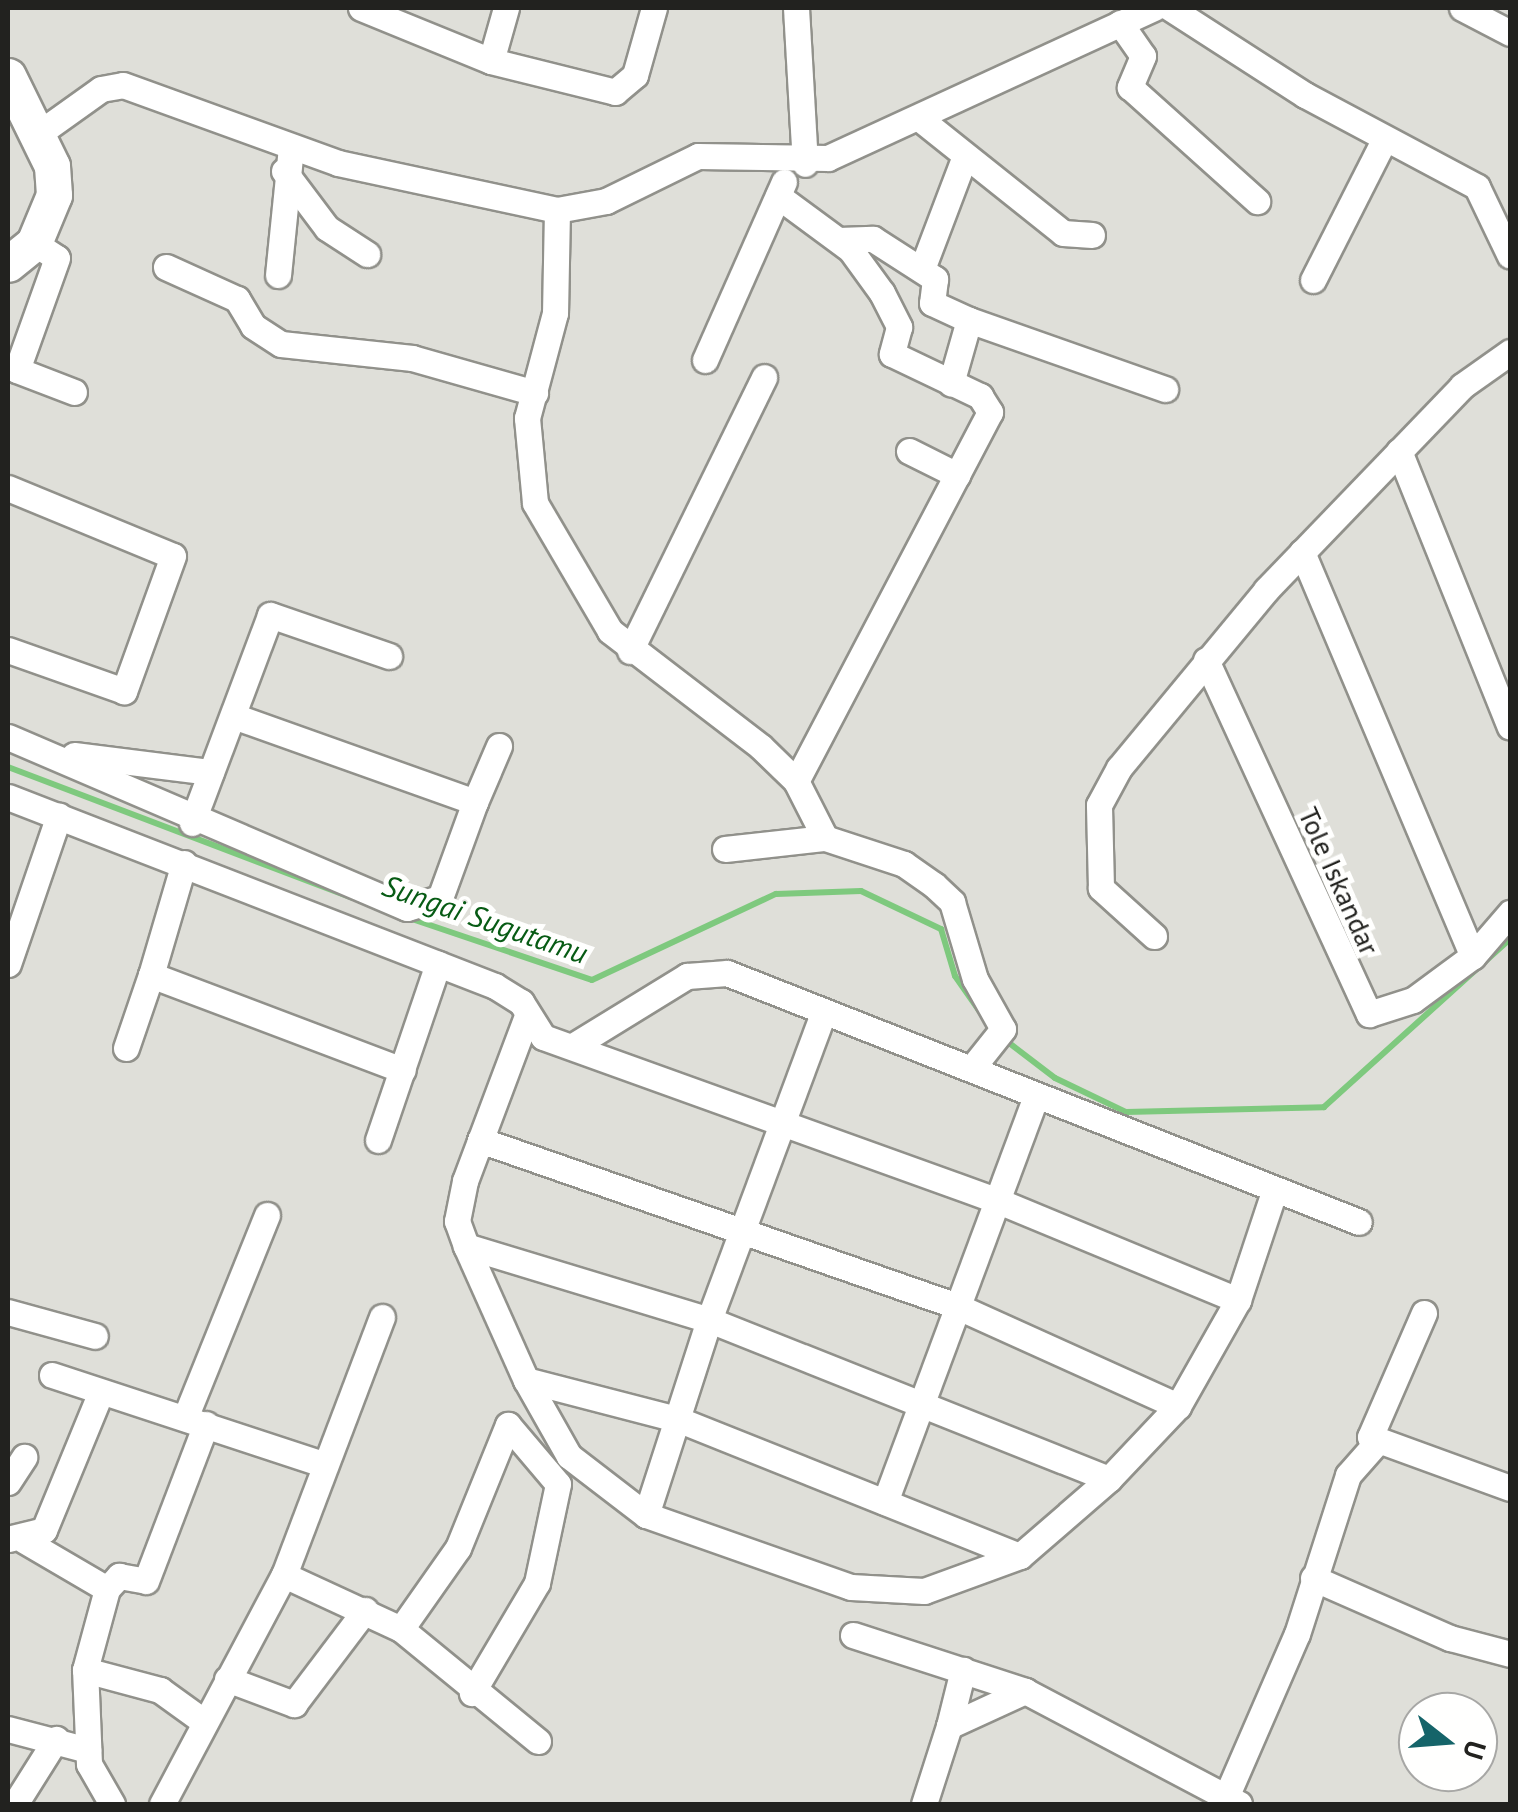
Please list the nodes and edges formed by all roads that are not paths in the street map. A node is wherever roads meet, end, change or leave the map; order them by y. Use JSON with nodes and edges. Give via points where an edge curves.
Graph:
{"nodes":[{"id":1,"x":361,"y":8,"type":"edge"},
{"id":2,"x":506,"y":8,"type":"edge"},
{"id":3,"x":654,"y":8,"type":"edge"},
{"id":4,"x":796,"y":8,"type":"edge"},
{"id":5,"x":1154,"y":8,"type":"edge"},
{"id":6,"x":1170,"y":8,"type":"edge"},
{"id":7,"x":1462,"y":8,"type":"edge"},
{"id":8,"x":1120,"y":22,"type":"junction"},
{"id":9,"x":1510,"y":33,"type":"edge"},
{"id":10,"x":491,"y":61,"type":"junction"},
{"id":11,"x":8,"y":76,"type":"edge"},
{"id":12,"x":918,"y":118,"type":"junction"},
{"id":13,"x":38,"y":134,"type":"junction"},
{"id":14,"x":1384,"y":140,"type":"junction"},
{"id":15,"x":966,"y":156,"type":"junction"},
{"id":16,"x":287,"y":159,"type":"junction"},
{"id":17,"x":799,"y":164,"type":"junction"},
{"id":18,"x":778,"y":196,"type":"junction"},
{"id":19,"x":1257,"y":201,"type":"dead end"},
{"id":20,"x":557,"y":210,"type":"junction"},
{"id":21,"x":1092,"y":235,"type":"dead end"},
{"id":22,"x":839,"y":240,"type":"junction"},
{"id":23,"x":21,"y":254,"type":"edge"},
{"id":24,"x":367,"y":254,"type":"dead end"},
{"id":25,"x":1510,"y":256,"type":"edge"},
{"id":26,"x":166,"y":267,"type":"dead end"},
{"id":27,"x":922,"y":269,"type":"junction"},
{"id":28,"x":278,"y":275,"type":"dead end"},
{"id":29,"x":1313,"y":280,"type":"dead end"},
{"id":30,"x":970,"y":320,"type":"junction"},
{"id":31,"x":1510,"y":352,"type":"edge"},
{"id":32,"x":705,"y":360,"type":"dead end"},
{"id":33,"x":764,"y":376,"type":"dead end"},
{"id":34,"x":951,"y":382,"type":"junction"},
{"id":35,"x":1165,"y":389,"type":"dead end"},
{"id":36,"x":74,"y":392,"type":"dead end"},
{"id":37,"x":535,"y":392,"type":"junction"},
{"id":38,"x":1399,"y":450,"type":"junction"},
{"id":39,"x":909,"y":452,"type":"dead end"},
{"id":40,"x":957,"y":475,"type":"junction"},
{"id":41,"x":8,"y":488,"type":"edge"},
{"id":42,"x":1302,"y":552,"type":"junction"},
{"id":43,"x":8,"y":650,"type":"edge"},
{"id":44,"x":630,"y":651,"type":"junction"},
{"id":45,"x":389,"y":656,"type":"dead end"},
{"id":46,"x":1206,"y":660,"type":"junction"},
{"id":47,"x":234,"y":716,"type":"junction"},
{"id":48,"x":1510,"y":727,"type":"edge"},
{"id":49,"x":8,"y":737,"type":"edge"},
{"id":50,"x":499,"y":746,"type":"dead end"},
{"id":51,"x":59,"y":754,"type":"junction"},
{"id":52,"x":211,"y":772,"type":"junction"},
{"id":53,"x":796,"y":781,"type":"junction"},
{"id":54,"x":8,"y":796,"type":"edge"},
{"id":55,"x":475,"y":802,"type":"junction"},
{"id":56,"x":59,"y":815,"type":"junction"},
{"id":57,"x":192,"y":823,"type":"junction"},
{"id":58,"x":825,"y":838,"type":"junction"},
{"id":59,"x":726,"y":850,"type":"dead end"},
{"id":60,"x":184,"y":863,"type":"junction"},
{"id":61,"x":1510,"y":913,"type":"edge"},
{"id":62,"x":1154,"y":936,"type":"dead end"},
{"id":63,"x":1473,"y":956,"type":"junction"},
{"id":64,"x":8,"y":964,"type":"edge"},
{"id":65,"x":438,"y":964,"type":"junction"},
{"id":66,"x":150,"y":975,"type":"junction"},
{"id":67,"x":823,"y":1014,"type":"junction"},
{"id":68,"x":527,"y":1016,"type":"junction"},
{"id":69,"x":573,"y":1046,"type":"junction"},
{"id":70,"x":126,"y":1048,"type":"dead end"},
{"id":71,"x":975,"y":1063,"type":"junction"},
{"id":72,"x":403,"y":1070,"type":"junction"},
{"id":73,"x":1035,"y":1098,"type":"junction"},
{"id":74,"x":786,"y":1126,"type":"junction"},
{"id":75,"x":378,"y":1140,"type":"dead end"},
{"id":76,"x":480,"y":1140,"type":"junction"},
{"id":77,"x":1273,"y":1194,"type":"junction"},
{"id":78,"x":996,"y":1200,"type":"junction"},
{"id":79,"x":267,"y":1215,"type":"dead end"},
{"id":80,"x":1359,"y":1222,"type":"dead end"},
{"id":81,"x":746,"y":1232,"type":"junction"},
{"id":82,"x":466,"y":1246,"type":"junction"},
{"id":83,"x":1238,"y":1300,"type":"junction"},
{"id":84,"x":954,"y":1305,"type":"junction"},
{"id":85,"x":8,"y":1312,"type":"edge"},
{"id":86,"x":1424,"y":1313,"type":"dead end"},
{"id":87,"x":382,"y":1317,"type":"dead end"},
{"id":88,"x":709,"y":1320,"type":"junction"},
{"id":89,"x":94,"y":1336,"type":"dead end"},
{"id":90,"x":52,"y":1374,"type":"dead end"},
{"id":91,"x":526,"y":1380,"type":"junction"},
{"id":92,"x":101,"y":1392,"type":"junction"},
{"id":93,"x":922,"y":1399,"type":"junction"},
{"id":94,"x":1178,"y":1406,"type":"junction"},
{"id":95,"x":677,"y":1418,"type":"junction"},
{"id":96,"x":196,"y":1421,"type":"junction"},
{"id":97,"x":1378,"y":1441,"type":"junction"},
{"id":98,"x":24,"y":1457,"type":"dead end"},
{"id":99,"x":325,"y":1465,"type":"junction"},
{"id":100,"x":1109,"y":1478,"type":"junction"},
{"id":101,"x":8,"y":1482,"type":"edge"},
{"id":102,"x":1510,"y":1488,"type":"edge"},
{"id":103,"x":885,"y":1502,"type":"junction"},
{"id":104,"x":646,"y":1515,"type":"junction"},
{"id":105,"x":16,"y":1540,"type":"edge"},
{"id":106,"x":1020,"y":1556,"type":"junction"},
{"id":107,"x":284,"y":1575,"type":"junction"},
{"id":108,"x":1313,"y":1578,"type":"junction"},
{"id":109,"x":107,"y":1589,"type":"junction"},
{"id":110,"x":365,"y":1610,"type":"junction"},
{"id":111,"x":401,"y":1629,"type":"junction"},
{"id":112,"x":852,"y":1635,"type":"dead end"},
{"id":113,"x":1510,"y":1654,"type":"edge"},
{"id":114,"x":86,"y":1670,"type":"junction"},
{"id":115,"x":964,"y":1670,"type":"junction"},
{"id":116,"x":227,"y":1678,"type":"junction"},
{"id":117,"x":1026,"y":1690,"type":"junction"},
{"id":118,"x":472,"y":1693,"type":"junction"},
{"id":119,"x":203,"y":1720,"type":"junction"},
{"id":120,"x":949,"y":1726,"type":"junction"},
{"id":121,"x":8,"y":1729,"type":"edge"},
{"id":122,"x":56,"y":1738,"type":"junction"},
{"id":123,"x":538,"y":1741,"type":"dead end"},
{"id":124,"x":88,"y":1750,"type":"junction"},
{"id":125,"x":1230,"y":1802,"type":"edge"},
{"id":126,"x":15,"y":1804,"type":"edge"},
{"id":127,"x":112,"y":1804,"type":"edge"},
{"id":128,"x":162,"y":1804,"type":"edge"},
{"id":129,"x":924,"y":1804,"type":"edge"}],
"edges":[{"from":1,"to":10,"type":"street"},
{"from":2,"to":10,"type":"street"},
{"from":3,"to":10,"type":"street","via":[[635,75],[615,92]]},
{"from":4,"to":17,"type":"street"},
{"from":5,"to":8,"type":"street"},
{"from":6,"to":14,"type":"street"},
{"from":7,"to":9,"type":"street"},
{"from":8,"to":12,"type":"street"},
{"from":8,"to":19,"type":"street","via":[[1143,56],[1130,87]]},
{"from":11,"to":13,"type":"main road"},
{"from":12,"to":15,"type":"street"},
{"from":12,"to":17,"type":"street"},
{"from":13,"to":16,"type":"street","via":[[100,88],[122,84]]},
{"from":13,"to":23,"type":"main road","via":[[54,196]]},
{"from":14,"to":25,"type":"street","via":[[1477,187]]},
{"from":14,"to":29,"type":"street"},
{"from":15,"to":21,"type":"street","via":[[1062,233]]},
{"from":15,"to":27,"type":"street"},
{"from":16,"to":20,"type":"street"},
{"from":16,"to":24,"type":"street","via":[[326,228]]},
{"from":16,"to":28,"type":"street"},
{"from":17,"to":18,"type":"street"},
{"from":17,"to":20,"type":"street","via":[[698,156],[606,201]]},
{"from":18,"to":22,"type":"street"},
{"from":18,"to":32,"type":"street"},
{"from":20,"to":37,"type":"street","via":[[555,313]]},
{"from":22,"to":27,"type":"street","via":[[873,239]]},
{"from":22,"to":34,"type":"street","via":[[894,310],[892,354]]},
{"from":23,"to":36,"type":"street","via":[[57,258],[17,370]]},
{"from":26,"to":37,"type":"street","via":[[237,299],[253,326],[282,344],[412,358]]},
{"from":27,"to":30,"type":"street","via":[[937,282],[932,303]]},
{"from":30,"to":34,"type":"street"},
{"from":30,"to":35,"type":"street"},
{"from":31,"to":38,"type":"street"},
{"from":33,"to":44,"type":"street"},
{"from":34,"to":40,"type":"street","via":[[990,412]]},
{"from":37,"to":44,"type":"street","via":[[528,418],[535,503]]},
{"from":38,"to":42,"type":"street"},
{"from":38,"to":48,"type":"street"},
{"from":39,"to":40,"type":"street"},
{"from":40,"to":53,"type":"street"},
{"from":41,"to":43,"type":"street","via":[[172,556],[124,691]]},
{"from":42,"to":46,"type":"street"},
{"from":42,"to":63,"type":"street"},
{"from":44,"to":53,"type":"street"},
{"from":45,"to":47,"type":"street","via":[[270,615]]},
{"from":46,"to":62,"type":"street","via":[[1099,805],[1101,888]]},
{"from":46,"to":63,"type":"street","name":"Tole Iskandar","via":[[1361,1007],[1379,1015],[1414,1000]]},
{"from":47,"to":52,"type":"street"},
{"from":47,"to":55,"type":"street"},
{"from":49,"to":51,"type":"street"},
{"from":50,"to":55,"type":"street"},
{"from":51,"to":52,"type":"street"},
{"from":51,"to":57,"type":"street"},
{"from":52,"to":57,"type":"street"},
{"from":53,"to":58,"type":"street"},
{"from":54,"to":56,"type":"street"},
{"from":55,"to":57,"type":"street","via":[[440,898],[421,910]]},
{"from":56,"to":60,"type":"street"},
{"from":56,"to":64,"type":"street"},
{"from":58,"to":59,"type":"street"},
{"from":58,"to":71,"type":"street","via":[[904,864],[952,902],[1003,1032]]},
{"from":60,"to":65,"type":"street"},
{"from":60,"to":66,"type":"street"},
{"from":61,"to":63,"type":"street","name":"Tole Iskandar"},
{"from":65,"to":68,"type":"street","via":[[495,986]]},
{"from":65,"to":72,"type":"street"},
{"from":66,"to":70,"type":"street"},
{"from":66,"to":72,"type":"street"},
{"from":67,"to":69,"type":"street","via":[[706,970],[604,1020]]},
{"from":67,"to":71,"type":"street"},
{"from":67,"to":74,"type":"street"},
{"from":68,"to":69,"type":"street","via":[[543,1037]]},
{"from":68,"to":76,"type":"street"},
{"from":69,"to":74,"type":"street"},
{"from":71,"to":73,"type":"street"},
{"from":72,"to":75,"type":"street"},
{"from":73,"to":77,"type":"street"},
{"from":73,"to":78,"type":"street"},
{"from":74,"to":78,"type":"street"},
{"from":74,"to":81,"type":"street"},
{"from":76,"to":81,"type":"street"},
{"from":76,"to":82,"type":"street","via":[[457,1222]]},
{"from":77,"to":80,"type":"street"},
{"from":77,"to":83,"type":"street"},
{"from":78,"to":83,"type":"street"},
{"from":78,"to":84,"type":"street"},
{"from":79,"to":96,"type":"street"},
{"from":81,"to":84,"type":"street"},
{"from":81,"to":88,"type":"street"},
{"from":82,"to":88,"type":"street"},
{"from":82,"to":91,"type":"street"},
{"from":83,"to":94,"type":"street"},
{"from":84,"to":93,"type":"street"},
{"from":84,"to":94,"type":"street"},
{"from":85,"to":89,"type":"street"},
{"from":86,"to":97,"type":"street","via":[[1368,1427]]},
{"from":87,"to":99,"type":"street"},
{"from":88,"to":93,"type":"street"},
{"from":88,"to":95,"type":"street"},
{"from":90,"to":92,"type":"street"},
{"from":91,"to":95,"type":"street"},
{"from":91,"to":104,"type":"street","via":[[569,1456]]},
{"from":92,"to":96,"type":"street"},
{"from":92,"to":105,"type":"street","via":[[44,1530]]},
{"from":93,"to":100,"type":"street"},
{"from":93,"to":103,"type":"street"},
{"from":94,"to":100,"type":"street"},
{"from":95,"to":103,"type":"street"},
{"from":95,"to":104,"type":"street"},
{"from":96,"to":99,"type":"street"},
{"from":96,"to":109,"type":"street","via":[[146,1580],[118,1576]]},
{"from":97,"to":102,"type":"street"},
{"from":97,"to":108,"type":"street","via":[[1348,1474]]},
{"from":98,"to":101,"type":"street"},
{"from":99,"to":107,"type":"street"},
{"from":100,"to":106,"type":"street"},
{"from":103,"to":106,"type":"street"},
{"from":104,"to":106,"type":"street","via":[[815,1577],[893,1594],[949,1584]]},
{"from":105,"to":109,"type":"street"},
{"from":107,"to":110,"type":"street"},
{"from":107,"to":116,"type":"street"},
{"from":108,"to":113,"type":"street","via":[[1450,1638]]},
{"from":108,"to":125,"type":"street"},
{"from":109,"to":114,"type":"street"},
{"from":110,"to":111,"type":"street"},
{"from":110,"to":116,"type":"street","via":[[294,1704]]},
{"from":111,"to":118,"type":"street"},
{"from":111,"to":118,"type":"street","via":[[458,1548],[500,1427],[508,1425],[556,1473],[556,1496],[534,1592]]},
{"from":112,"to":115,"type":"street"},
{"from":114,"to":119,"type":"street","via":[[160,1690]]},
{"from":114,"to":124,"type":"street"},
{"from":115,"to":117,"type":"street"},
{"from":115,"to":120,"type":"street"},
{"from":116,"to":119,"type":"street"},
{"from":117,"to":120,"type":"street"},
{"from":117,"to":125,"type":"street"},
{"from":118,"to":123,"type":"street"},
{"from":119,"to":128,"type":"street"},
{"from":120,"to":129,"type":"street"},
{"from":121,"to":122,"type":"street"},
{"from":122,"to":124,"type":"street"},
{"from":122,"to":126,"type":"street"},
{"from":124,"to":127,"type":"street","via":[[93,1781]]}]}
